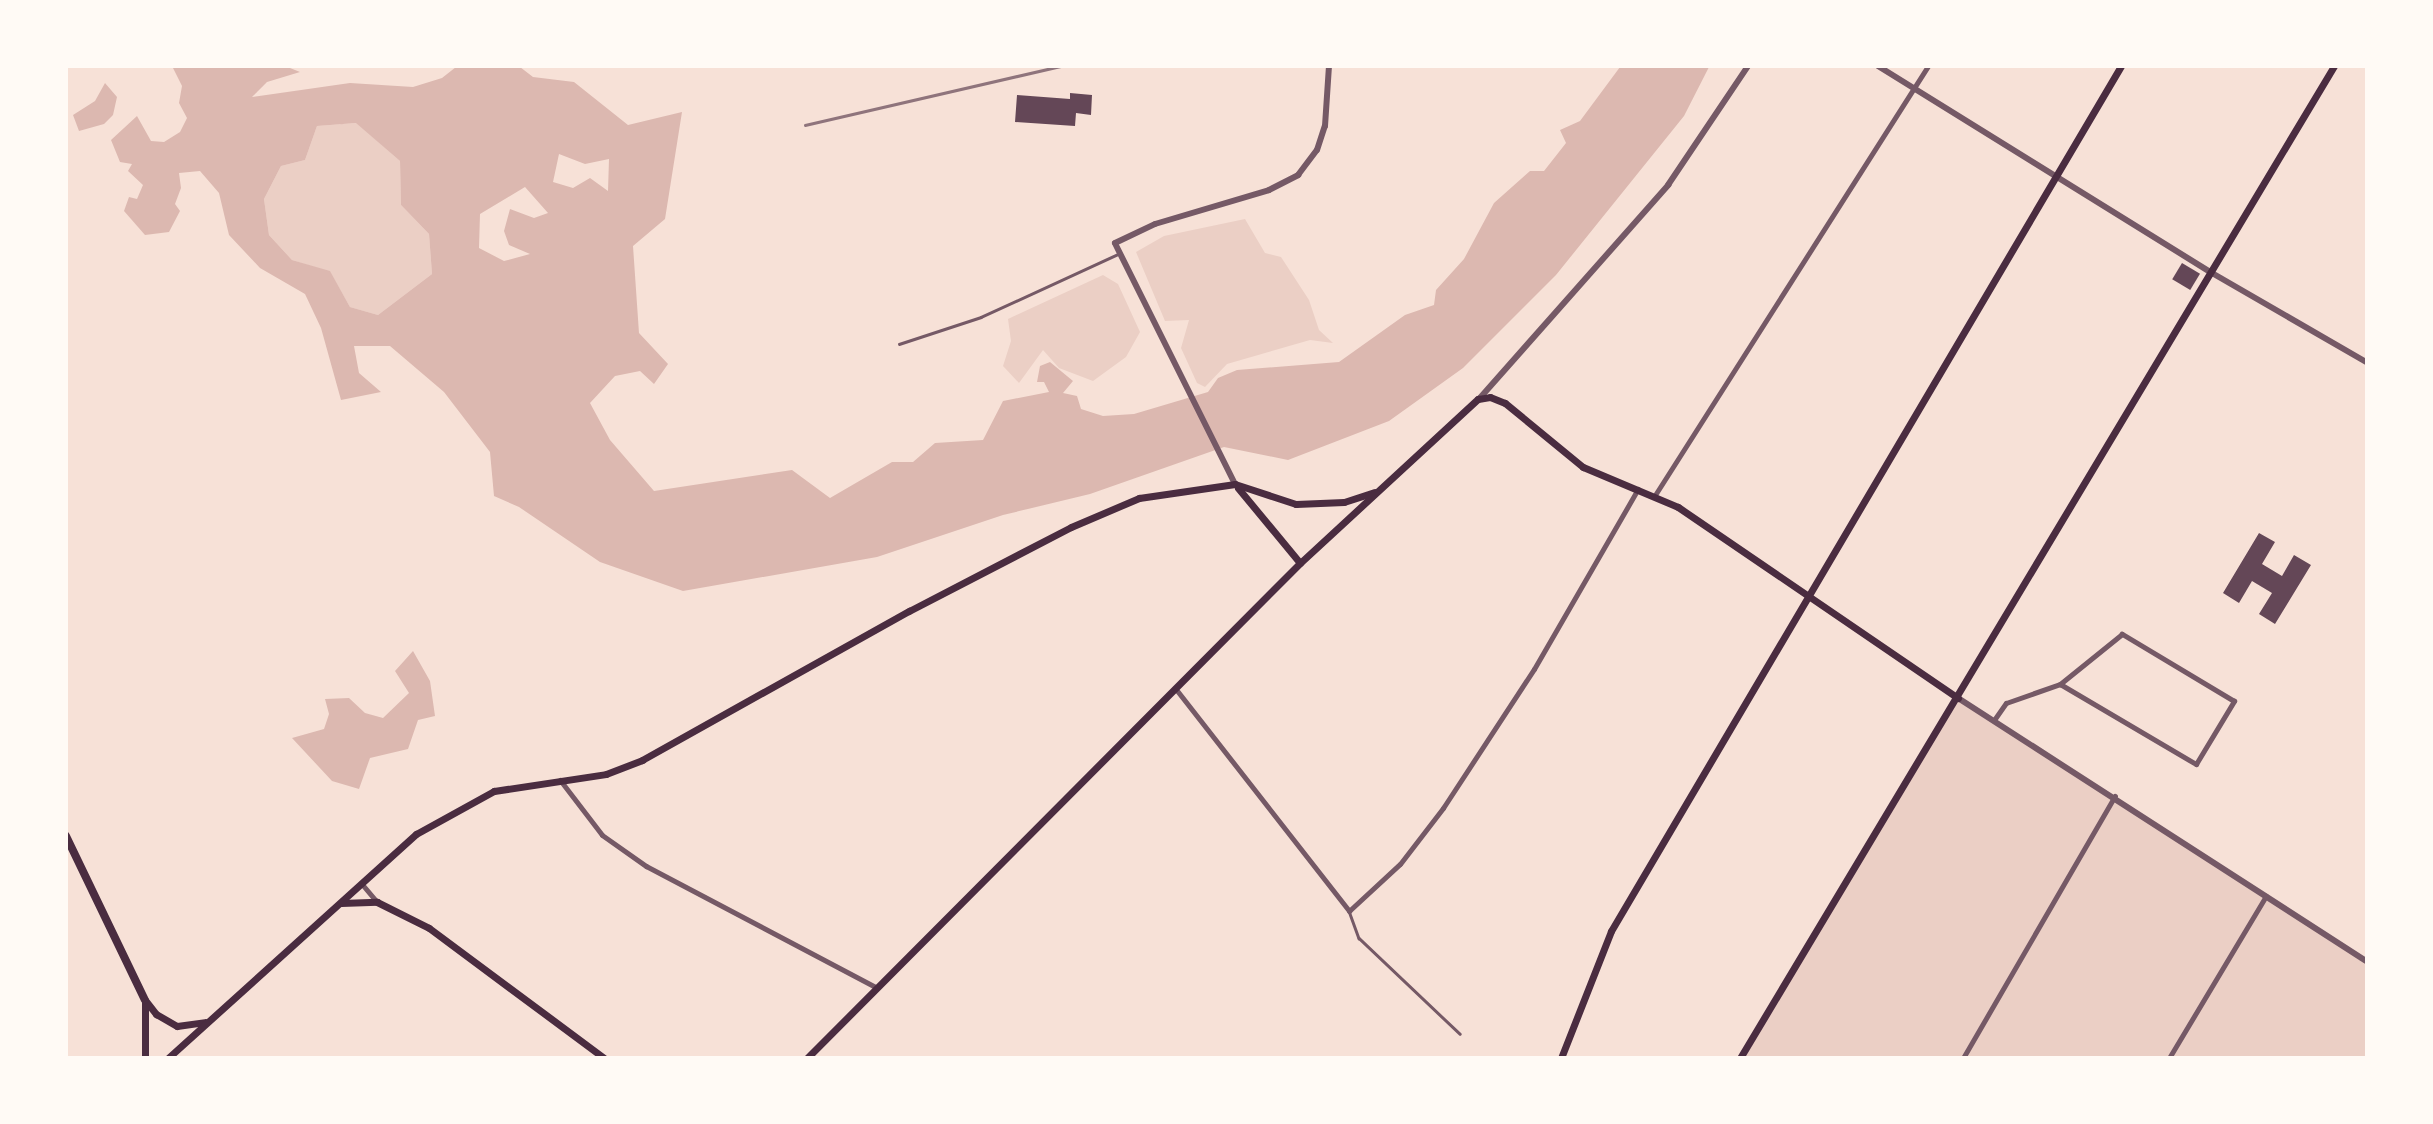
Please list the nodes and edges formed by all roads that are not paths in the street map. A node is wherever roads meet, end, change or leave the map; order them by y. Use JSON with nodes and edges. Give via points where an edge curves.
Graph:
{"nodes":[{"id":1,"x":1329,"y":66,"type":"edge"},
{"id":2,"x":1748,"y":66,"type":"edge"},
{"id":3,"x":1878,"y":66,"type":"edge"},
{"id":4,"x":1928,"y":66,"type":"edge"},
{"id":5,"x":2121,"y":66,"type":"edge"},
{"id":6,"x":2334,"y":66,"type":"edge"},
{"id":7,"x":1915,"y":88,"type":"junction"},
{"id":8,"x":2058,"y":177,"type":"junction"},
{"id":9,"x":1121,"y":253,"type":"junction"},
{"id":10,"x":2212,"y":273,"type":"junction"},
{"id":11,"x":899,"y":344,"type":"dead end"},
{"id":12,"x":2367,"y":362,"type":"edge"},
{"id":13,"x":1478,"y":399,"type":"junction"},
{"id":14,"x":1235,"y":484,"type":"junction"},
{"id":15,"x":1638,"y":489,"type":"junction"},
{"id":16,"x":1378,"y":491,"type":"junction"},
{"id":17,"x":1655,"y":495,"type":"junction"},
{"id":18,"x":1300,"y":563,"type":"junction"},
{"id":19,"x":1810,"y":597,"type":"junction"},
{"id":20,"x":2060,"y":684,"type":"junction"},
{"id":21,"x":1175,"y":688,"type":"junction"},
{"id":22,"x":1958,"y":698,"type":"junction"},
{"id":23,"x":1994,"y":720,"type":"junction"},
{"id":24,"x":559,"y":779,"type":"junction"},
{"id":25,"x":2115,"y":796,"type":"junction"},
{"id":26,"x":66,"y":836,"type":"edge"},
{"id":27,"x":361,"y":883,"type":"junction"},
{"id":28,"x":2266,"y":896,"type":"junction"},
{"id":29,"x":377,"y":902,"type":"junction"},
{"id":30,"x":340,"y":904,"type":"junction"},
{"id":31,"x":1349,"y":911,"type":"junction"},
{"id":32,"x":2367,"y":961,"type":"edge"},
{"id":33,"x":877,"y":988,"type":"junction"},
{"id":34,"x":145,"y":1000,"type":"junction"},
{"id":35,"x":215,"y":1017,"type":"junction"},
{"id":36,"x":1460,"y":1034,"type":"dead end"},
{"id":37,"x":145,"y":1058,"type":"edge"},
{"id":38,"x":168,"y":1058,"type":"edge"},
{"id":39,"x":604,"y":1058,"type":"edge"},
{"id":40,"x":807,"y":1058,"type":"edge"},
{"id":41,"x":1561,"y":1058,"type":"edge"},
{"id":42,"x":1740,"y":1058,"type":"edge"},
{"id":43,"x":1963,"y":1058,"type":"edge"},
{"id":44,"x":2169,"y":1058,"type":"edge"}],
"edges":[{"from":1,"to":9,"type":"street","via":[[1325,126],[1317,150],[1298,175],[1269,190],[1155,224],[1115,243]]},
{"from":2,"to":13,"type":"street","via":[[1668,185]]},
{"from":3,"to":7,"type":"street"},
{"from":4,"to":7,"type":"street"},
{"from":5,"to":8,"type":"main road"},
{"from":6,"to":10,"type":"main road"},
{"from":7,"to":8,"type":"street"},
{"from":7,"to":17,"type":"street"},
{"from":8,"to":10,"type":"street"},
{"from":8,"to":19,"type":"main road"},
{"from":9,"to":11,"type":"lane","via":[[981,317]]},
{"from":9,"to":14,"type":"street"},
{"from":10,"to":12,"type":"street"},
{"from":10,"to":22,"type":"main road"},
{"from":13,"to":15,"type":"main road","via":[[1490,397],[1505,403],[1572,460]]},
{"from":13,"to":16,"type":"main road"},
{"from":14,"to":16,"type":"main road","via":[[1296,504],[1344,502]]},
{"from":14,"to":18,"type":"main road"},
{"from":14,"to":24,"type":"main road","via":[[1173,490],[1107,511],[909,611],[642,760],[606,774]]},
{"from":15,"to":17,"type":"main road"},
{"from":15,"to":31,"type":"street","via":[[1534,669],[1443,808],[1400,864]]},
{"from":16,"to":18,"type":"main road"},
{"from":17,"to":19,"type":"main road"},
{"from":18,"to":21,"type":"main road"},
{"from":19,"to":22,"type":"main road"},
{"from":19,"to":41,"type":"main road","via":[[1611,931]]},
{"from":20,"to":20,"type":"street","via":[[2196,764],[2234,701],[2122,634]]},
{"from":20,"to":23,"type":"street","via":[[2006,703]]},
{"from":21,"to":31,"type":"street"},
{"from":21,"to":33,"type":"main road"},
{"from":22,"to":23,"type":"street"},
{"from":22,"to":42,"type":"main road"},
{"from":23,"to":25,"type":"street"},
{"from":24,"to":27,"type":"main road","via":[[494,791],[460,808],[416,834]]},
{"from":24,"to":33,"type":"street","via":[[602,835],[646,866]]},
{"from":25,"to":28,"type":"street"},
{"from":25,"to":43,"type":"street"},
{"from":26,"to":34,"type":"main road"},
{"from":27,"to":29,"type":"street"},
{"from":27,"to":30,"type":"main road"},
{"from":28,"to":32,"type":"street"},
{"from":28,"to":44,"type":"street"},
{"from":29,"to":30,"type":"main road"},
{"from":29,"to":39,"type":"main road","via":[[453,943]]},
{"from":30,"to":35,"type":"main road"},
{"from":31,"to":36,"type":"lane","via":[[1359,938]]},
{"from":33,"to":40,"type":"main road"},
{"from":34,"to":35,"type":"main road","via":[[156,1014],[177,1026],[189,1027]]},
{"from":34,"to":37,"type":"main road"},
{"from":35,"to":38,"type":"main road"}]}
